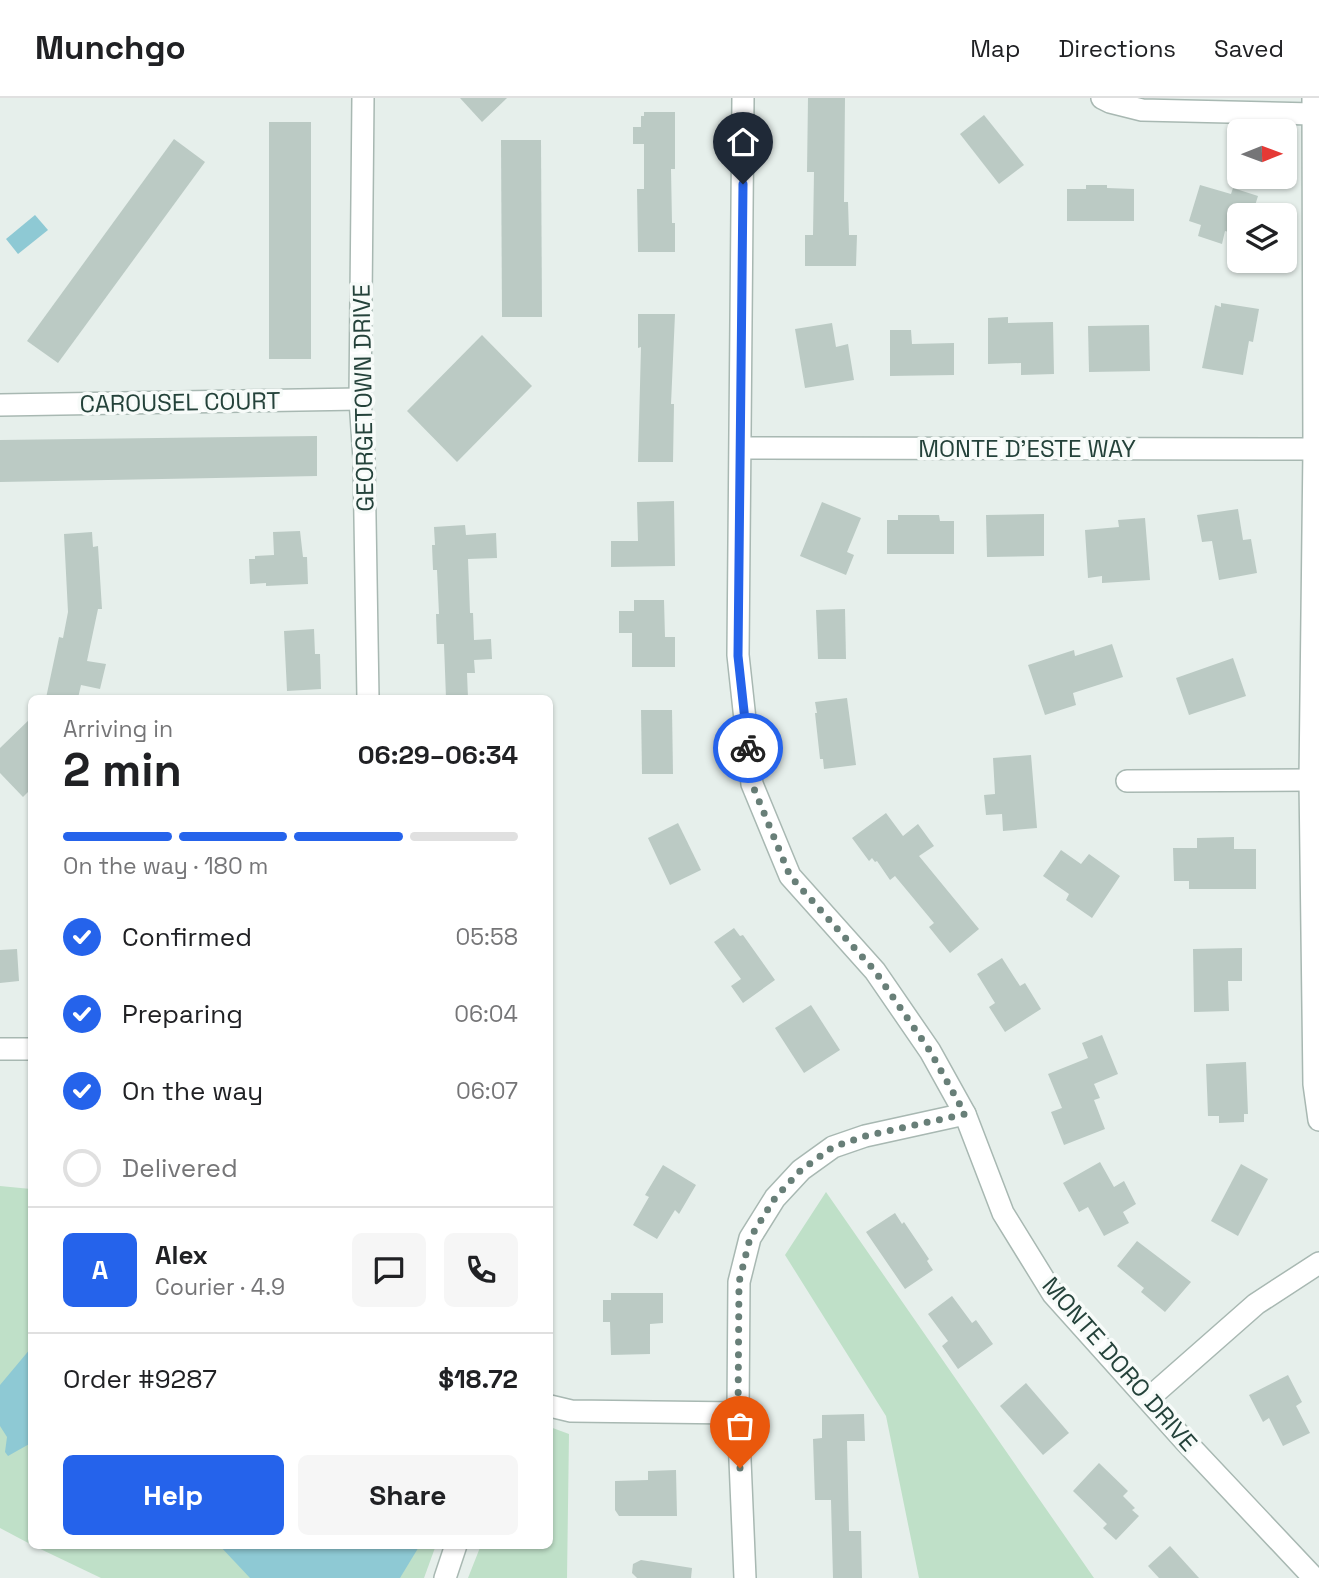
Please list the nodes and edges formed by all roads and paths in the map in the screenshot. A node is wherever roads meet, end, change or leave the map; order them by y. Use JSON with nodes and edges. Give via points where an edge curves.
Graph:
{"nodes":[{"id":1,"x":363,"y":98,"type":"edge"},
{"id":2,"x":743,"y":98,"type":"edge"},
{"id":3,"x":1102,"y":98,"type":"edge"},
{"id":4,"x":1313,"y":106,"type":"edge"},
{"id":5,"x":360,"y":399,"type":"junction"},
{"id":6,"x":0,"y":405,"type":"edge"},
{"id":7,"x":741,"y":448,"type":"junction"},
{"id":8,"x":1314,"y":449,"type":"junction"},
{"id":9,"x":368,"y":695,"type":"edge"},
{"id":10,"x":1310,"y":780,"type":"junction"},
{"id":11,"x":1127,"y":781,"type":"dead end"},
{"id":12,"x":0,"y":1049,"type":"edge"},
{"id":13,"x":28,"y":1049,"type":"edge"},
{"id":14,"x":965,"y":1114,"type":"junction"},
{"id":15,"x":1319,"y":1121,"type":"edge"},
{"id":16,"x":1319,"y":1263,"type":"edge"},
{"id":17,"x":1148,"y":1399,"type":"junction"},
{"id":18,"x":553,"y":1407,"type":"edge"},
{"id":19,"x":738,"y":1413,"type":"junction"},
{"id":20,"x":455,"y":1549,"type":"edge"},
{"id":21,"x":444,"y":1578,"type":"edge"},
{"id":22,"x":745,"y":1578,"type":"edge"},
{"id":23,"x":1314,"y":1578,"type":"edge"}],
"edges":[{"from":1,"to":5,"type":"street","name":"GEORGETOWN DRIVE"},
{"from":2,"to":7,"type":"street","name":"MONTE DORO DRIVE"},
{"from":3,"to":4,"type":"street","via":[[1142,110]]},
{"from":4,"to":8,"type":"street"},
{"from":5,"to":6,"type":"street","name":"CAROUSEL COURT"},
{"from":5,"to":9,"type":"street","name":"GEORGETOWN DRIVE"},
{"from":7,"to":8,"type":"street","name":"MONTE D'ESTE WAY"},
{"from":7,"to":14,"type":"street","name":"MONTE DORO DRIVE","via":[[738,656],[752,784],[790,876],[875,971],[930,1051]]},
{"from":8,"to":10,"type":"street"},
{"from":10,"to":11,"type":"street"},
{"from":10,"to":15,"type":"street","via":[[1314,1084]]},
{"from":12,"to":13,"type":"street"},
{"from":14,"to":17,"type":"street","name":"MONTE DORO DRIVE","via":[[1003,1213],[1053,1294]]},
{"from":14,"to":19,"type":"street","via":[[833,1147],[801,1170],[775,1198],[750,1238],[739,1282]]},
{"from":16,"to":17,"type":"street","via":[[1256,1304]]},
{"from":17,"to":23,"type":"street","name":"MONTE DORO DRIVE"},
{"from":18,"to":19,"type":"street","via":[[570,1411]]},
{"from":19,"to":22,"type":"street"},
{"from":20,"to":21,"type":"street"}]}
